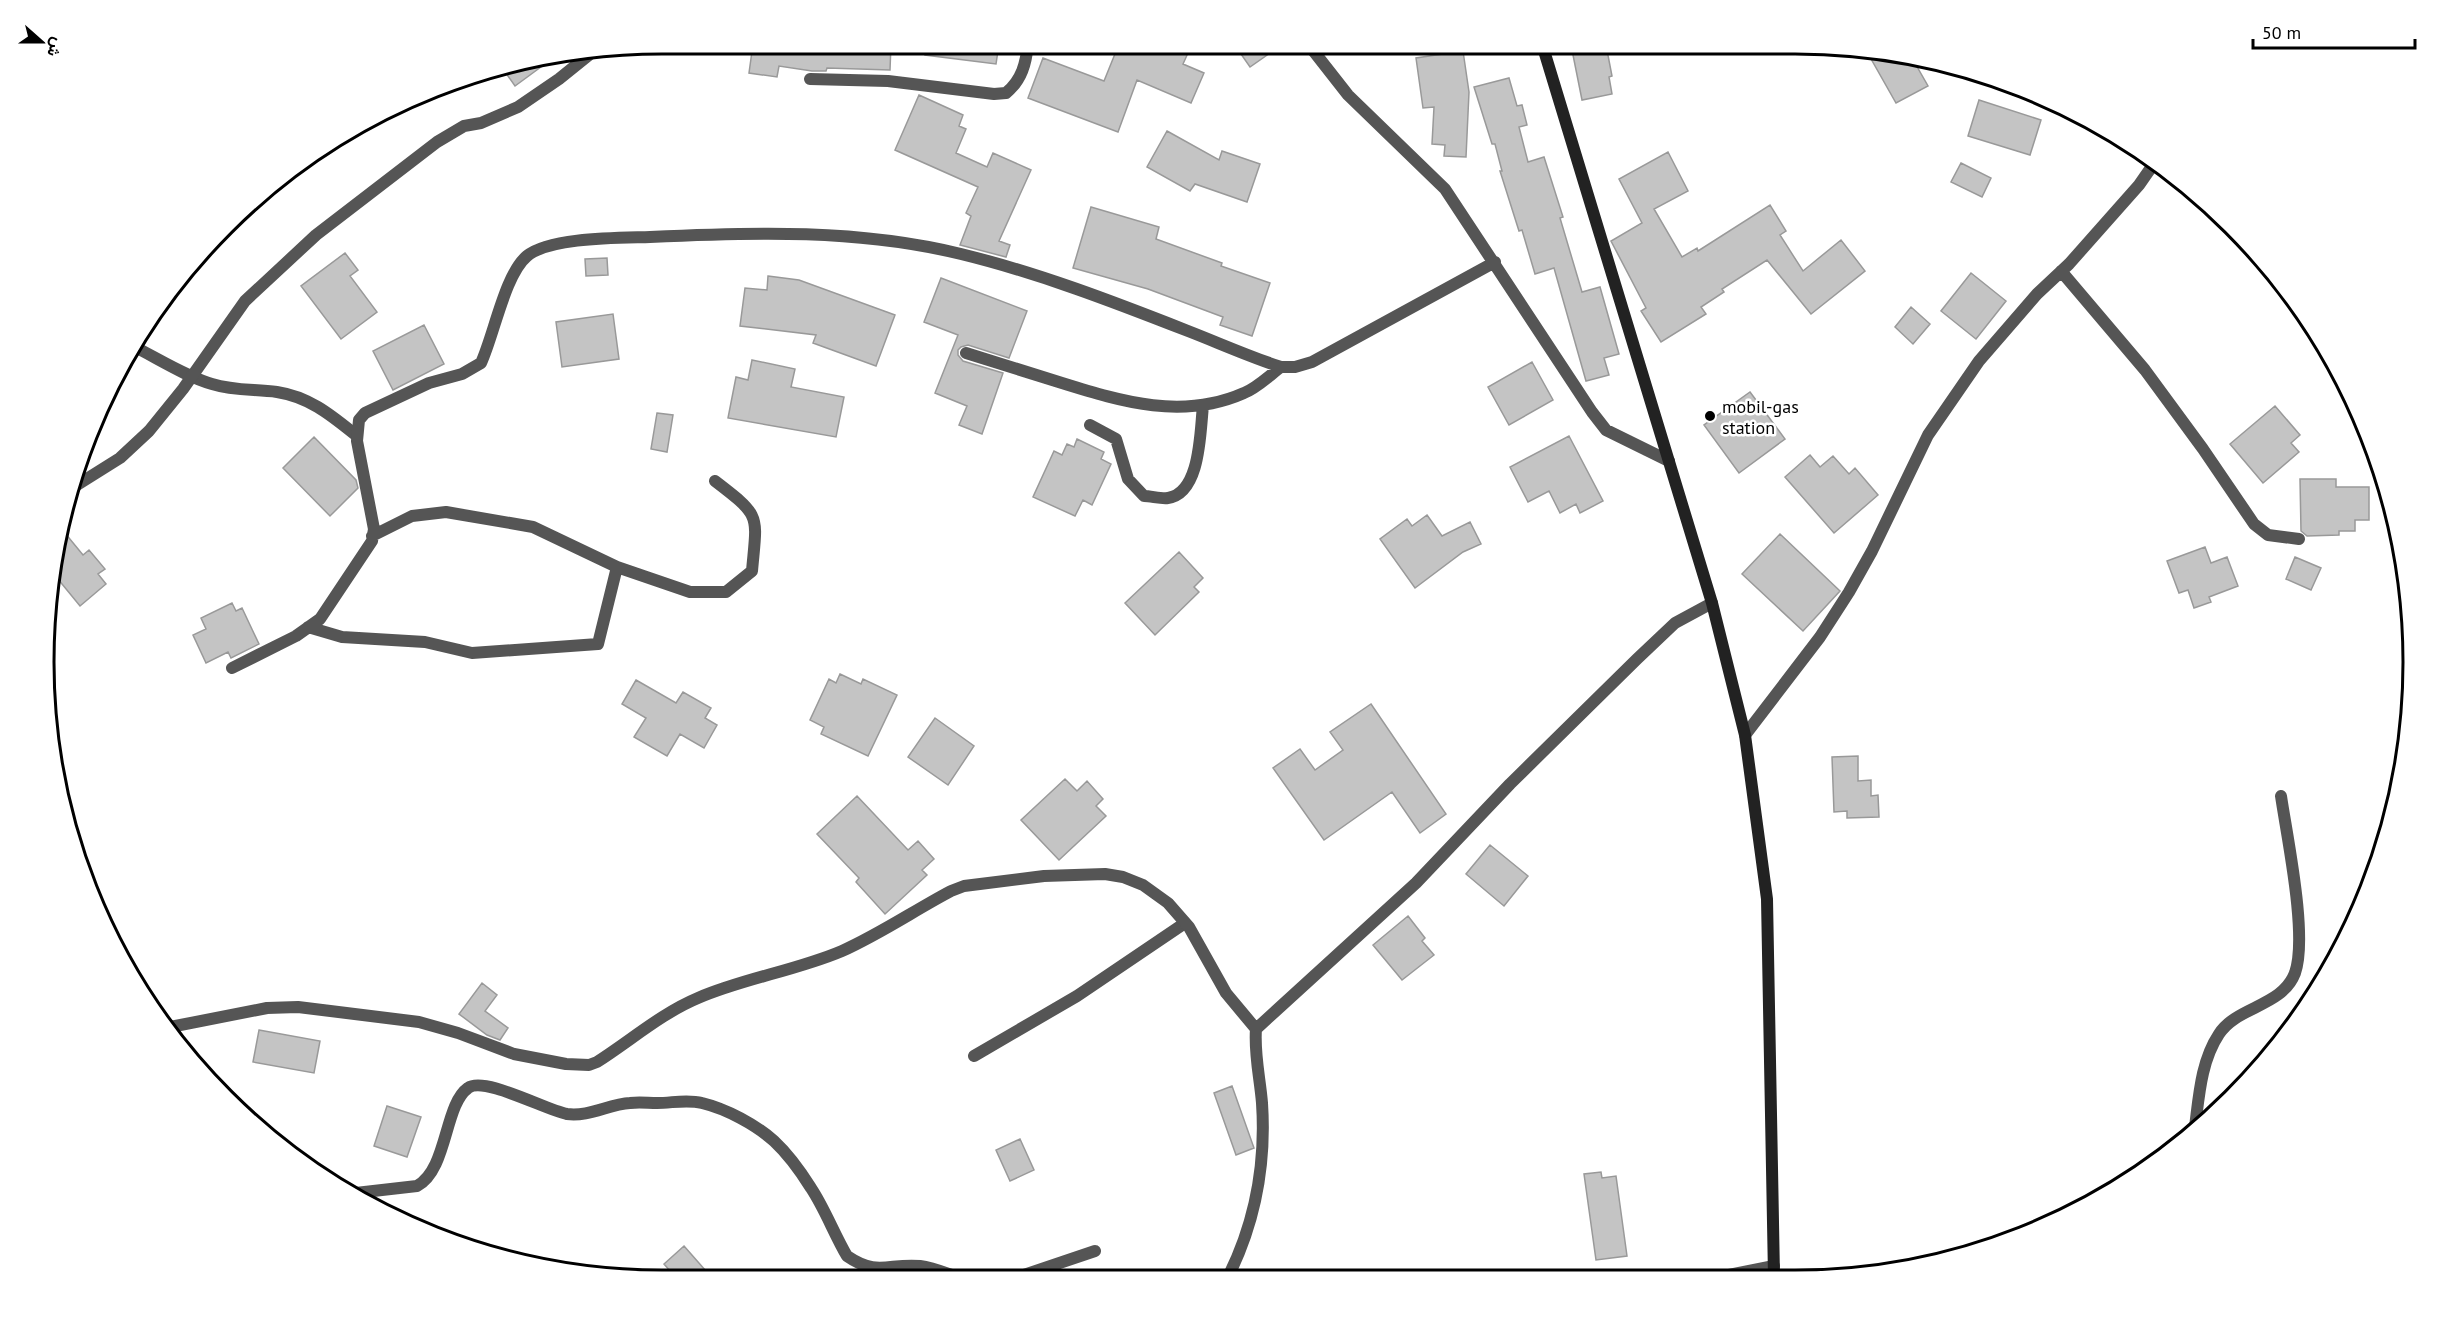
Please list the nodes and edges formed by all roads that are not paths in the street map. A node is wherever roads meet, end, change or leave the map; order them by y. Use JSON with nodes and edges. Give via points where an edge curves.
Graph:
{"nodes":[{"id":1,"x":1027,"y":54,"type":"edge"},
{"id":2,"x":1316,"y":54,"type":"edge"},
{"id":3,"x":1545,"y":54,"type":"edge"},
{"id":4,"x":584,"y":59,"type":"edge"},
{"id":5,"x":810,"y":79,"type":"dead end"},
{"id":6,"x":2150,"y":169,"type":"edge"},
{"id":7,"x":1495,"y":262,"type":"junction"},
{"id":8,"x":2061,"y":271,"type":"junction"},
{"id":9,"x":140,"y":350,"type":"edge"},
{"id":10,"x":966,"y":353,"type":"dead end"},
{"id":11,"x":1281,"y":367,"type":"junction"},
{"id":12,"x":192,"y":376,"type":"junction"},
{"id":13,"x":1203,"y":406,"type":"junction"},
{"id":14,"x":1090,"y":425,"type":"dead end"},
{"id":15,"x":357,"y":436,"type":"junction"},
{"id":16,"x":1669,"y":461,"type":"junction"},
{"id":17,"x":715,"y":481,"type":"dead end"},
{"id":18,"x":82,"y":482,"type":"edge"},
{"id":19,"x":372,"y":536,"type":"junction"},
{"id":20,"x":2299,"y":539,"type":"dead end"},
{"id":21,"x":617,"y":567,"type":"junction"},
{"id":22,"x":1712,"y":603,"type":"junction"},
{"id":23,"x":308,"y":627,"type":"junction"},
{"id":24,"x":232,"y":668,"type":"dead end"},
{"id":25,"x":1745,"y":735,"type":"junction"},
{"id":26,"x":2282,"y":796,"type":"dead end"},
{"id":27,"x":1185,"y":923,"type":"junction"},
{"id":28,"x":175,"y":1026,"type":"edge"},
{"id":29,"x":1256,"y":1029,"type":"junction"},
{"id":30,"x":974,"y":1056,"type":"dead end"},
{"id":31,"x":2196,"y":1119,"type":"edge"},
{"id":32,"x":364,"y":1192,"type":"edge"},
{"id":33,"x":1095,"y":1251,"type":"dead end"},
{"id":34,"x":877,"y":1270,"type":"edge"},
{"id":35,"x":877,"y":1270,"type":"edge"},
{"id":36,"x":934,"y":1270,"type":"edge"},
{"id":37,"x":1039,"y":1270,"type":"edge"},
{"id":38,"x":1231,"y":1270,"type":"edge"},
{"id":39,"x":1774,"y":1270,"type":"edge"}],
"edges":[{"from":1,"to":5,"type":"street","via":[[1020,77],[1006,93],[888,81]]},
{"from":2,"to":7,"type":"street","via":[[1348,95],[1445,189]]},
{"from":3,"to":16,"type":"main road"},
{"from":4,"to":12,"type":"street","via":[[518,107],[464,126],[437,142],[316,235],[245,301]]},
{"from":6,"to":8,"type":"street"},
{"from":7,"to":11,"type":"street","via":[[1312,362]]},
{"from":7,"to":16,"type":"street","via":[[1606,430]]},
{"from":8,"to":20,"type":"street","via":[[2145,370],[2254,524],[2268,535]]},
{"from":8,"to":25,"type":"street","via":[[2003,331],[1953,398],[1928,435],[1849,592],[1820,637]]},
{"from":9,"to":12,"type":"street"},
{"from":10,"to":13,"type":"street","via":[[1116,400],[1161,407]]},
{"from":11,"to":13,"type":"street","via":[[1247,393]]},
{"from":11,"to":15,"type":"street","via":[[1092,294],[960,254],[846,237],[770,232],[614,238],[552,244],[528,255],[509,282],[481,363],[365,413],[358,420]]},
{"from":12,"to":15,"type":"street","via":[[230,388],[292,395],[313,403]]},
{"from":12,"to":18,"type":"street","via":[[149,431],[120,458]]},
{"from":13,"to":14,"type":"street","via":[[1197,461],[1188,486],[1169,498],[1144,496],[1128,480],[1116,439]]},
{"from":15,"to":19,"type":"street","via":[[374,529]]},
{"from":16,"to":22,"type":"main road"},
{"from":17,"to":21,"type":"street","via":[[748,506],[756,523],[752,571],[726,592],[690,592]]},
{"from":19,"to":21,"type":"street","via":[[412,516],[446,512],[534,527]]},
{"from":19,"to":23,"type":"street","via":[[329,608]]},
{"from":21,"to":23,"type":"street","via":[[598,644],[472,653],[425,642],[342,637]]},
{"from":22,"to":25,"type":"main road"},
{"from":22,"to":29,"type":"street","via":[[1675,623],[1636,659],[1410,888]]},
{"from":23,"to":24,"type":"street"},
{"from":25,"to":39,"type":"main road","via":[[1767,899]]},
{"from":26,"to":31,"type":"street","via":[[2300,940],[2295,973],[2276,998],[2240,1016],[2219,1033],[2207,1059]]},
{"from":27,"to":28,"type":"street","via":[[1160,897],[1123,877],[1044,876],[964,886],[843,950],[697,998],[589,1065],[566,1065],[514,1054],[419,1022],[298,1007],[267,1008]]},
{"from":27,"to":29,"type":"street","via":[[1226,993]]},
{"from":27,"to":30,"type":"street","via":[[1077,996]]},
{"from":29,"to":38,"type":"street","via":[[1262,1165],[1251,1217]]},
{"from":32,"to":34,"type":"street","via":[[417,1186],[426,1181],[460,1100],[469,1087],[477,1084],[570,1114],[628,1103],[701,1103],[738,1118],[774,1141],[812,1190],[847,1256]]},
{"from":33,"to":37,"type":"street"},
{"from":35,"to":36,"type":"street"}]}
